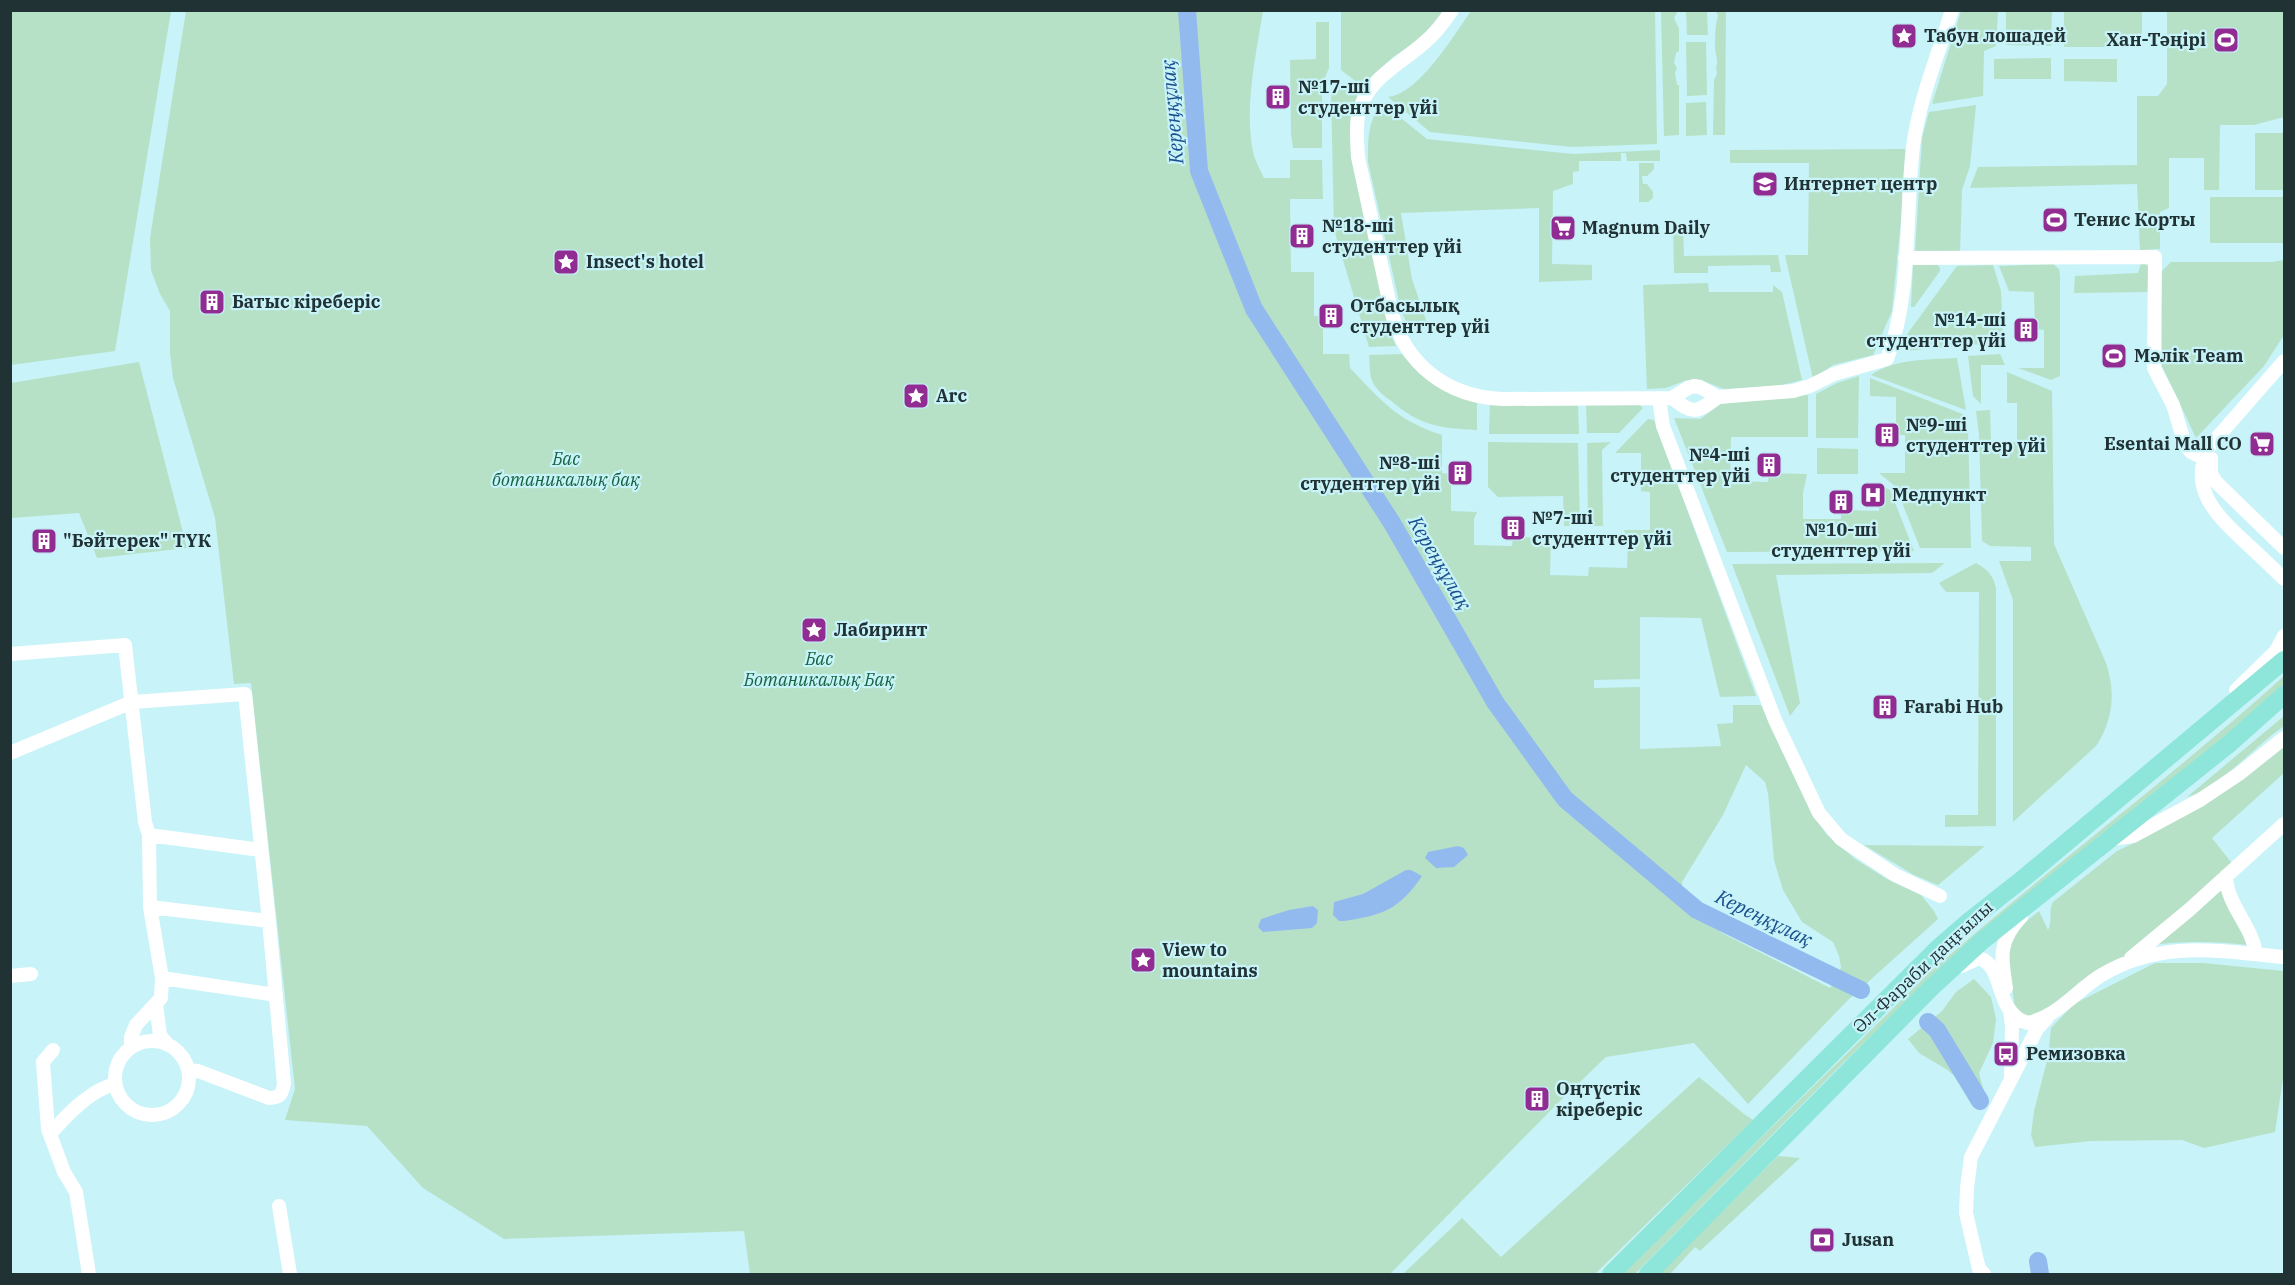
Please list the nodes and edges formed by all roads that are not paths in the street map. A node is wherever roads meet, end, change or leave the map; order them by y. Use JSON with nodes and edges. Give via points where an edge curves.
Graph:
{"nodes":[{"id":1,"x":1452,"y":10,"type":"edge"},
{"id":2,"x":1952,"y":10,"type":"edge"},
{"id":3,"x":1905,"y":258,"type":"junction"},
{"id":4,"x":2284,"y":361,"type":"edge"},
{"id":5,"x":1718,"y":397,"type":"junction"},
{"id":6,"x":1666,"y":398,"type":"junction"},
{"id":7,"x":2222,"y":434,"type":"junction"},
{"id":8,"x":2203,"y":458,"type":"junction"},
{"id":9,"x":2216,"y":482,"type":"junction"},
{"id":10,"x":2204,"y":493,"type":"junction"},
{"id":11,"x":2284,"y":548,"type":"edge"},
{"id":12,"x":2284,"y":579,"type":"edge"},
{"id":13,"x":2284,"y":636,"type":"edge"},
{"id":14,"x":10,"y":654,"type":"edge"},
{"id":15,"x":2284,"y":660,"type":"edge"},
{"id":16,"x":2284,"y":695,"type":"edge"},
{"id":17,"x":132,"y":702,"type":"junction"},
{"id":18,"x":2284,"y":738,"type":"edge"},
{"id":19,"x":10,"y":753,"type":"edge"},
{"id":20,"x":2132,"y":789,"type":"junction"},
{"id":21,"x":2284,"y":824,"type":"edge"},
{"id":22,"x":149,"y":835,"type":"junction"},
{"id":23,"x":2111,"y":839,"type":"junction"},
{"id":24,"x":261,"y":850,"type":"junction"},
{"id":25,"x":2226,"y":876,"type":"junction"},
{"id":26,"x":2047,"y":890,"type":"junction"},
{"id":27,"x":1940,"y":896,"type":"dead end"},
{"id":28,"x":150,"y":907,"type":"junction"},
{"id":29,"x":269,"y":921,"type":"junction"},
{"id":30,"x":2256,"y":954,"type":"junction"},
{"id":31,"x":2284,"y":957,"type":"edge"},
{"id":32,"x":2127,"y":962,"type":"junction"},
{"id":33,"x":31,"y":975,"type":"dead end"},
{"id":34,"x":10,"y":976,"type":"edge"},
{"id":35,"x":162,"y":978,"type":"junction"},
{"id":36,"x":1931,"y":988,"type":"junction"},
{"id":37,"x":276,"y":996,"type":"junction"},
{"id":38,"x":156,"y":1004,"type":"junction"},
{"id":39,"x":2010,"y":1013,"type":"junction"},
{"id":40,"x":2050,"y":1014,"type":"junction"},
{"id":41,"x":2027,"y":1023,"type":"junction"},
{"id":42,"x":2012,"y":1028,"type":"junction"},
{"id":43,"x":168,"y":1045,"type":"junction"},
{"id":44,"x":131,"y":1047,"type":"junction"},
{"id":45,"x":53,"y":1050,"type":"dead end"},
{"id":46,"x":188,"y":1070,"type":"junction"},
{"id":47,"x":2010,"y":1083,"type":"junction"},
{"id":48,"x":115,"y":1084,"type":"junction"},
{"id":49,"x":50,"y":1134,"type":"junction"},
{"id":50,"x":279,"y":1206,"type":"dead end"},
{"id":51,"x":1978,"y":1273,"type":"edge"},
{"id":52,"x":89,"y":1275,"type":"edge"},
{"id":53,"x":290,"y":1275,"type":"edge"},
{"id":54,"x":1611,"y":1275,"type":"edge"},
{"id":55,"x":1648,"y":1275,"type":"edge"}],
"edges":[{"from":1,"to":6,"type":"street","via":[[1425,42],[1382,75],[1370,89],[1359,114],[1358,157],[1398,334],[1423,368],[1449,385],[1483,399]]},
{"from":2,"to":3,"type":"street","via":[[1919,114]]},
{"from":3,"to":5,"type":"street","via":[[1893,344],[1887,359],[1834,374],[1794,391]]},
{"from":3,"to":8,"type":"street","via":[[2155,257],[2154,368],[2173,405],[2185,444]]},
{"from":4,"to":7,"type":"street"},
{"from":5,"to":6,"type":"street","via":[[1694,386]]},
{"from":5,"to":6,"type":"street","via":[[1694,411]]},
{"from":6,"to":27,"type":"street","via":[[1663,426],[1775,720],[1819,813],[1841,839],[1895,875]]},
{"from":7,"to":8,"type":"street"},
{"from":7,"to":9,"type":"street","via":[[2211,456],[2211,474]]},
{"from":8,"to":10,"type":"street"},
{"from":9,"to":10,"type":"street"},
{"from":9,"to":11,"type":"street"},
{"from":10,"to":12,"type":"street","via":[[2219,518]]},
{"from":13,"to":20,"type":"street","via":[[2276,651]]},
{"from":14,"to":17,"type":"street","via":[[125,645]]},
{"from":15,"to":20,"type":"main road","name":"Әл-Фараби даңғылы"},
{"from":16,"to":23,"type":"main road","name":"Әл-Фараби даңғылы"},
{"from":17,"to":19,"type":"street"},
{"from":17,"to":22,"type":"street"},
{"from":17,"to":24,"type":"street","via":[[245,694]]},
{"from":18,"to":23,"type":"street","via":[[2200,800],[2133,836]]},
{"from":20,"to":54,"type":"main road","name":"Әл-Фараби даңғылы","via":[[1917,968]]},
{"from":21,"to":25,"type":"street"},
{"from":22,"to":24,"type":"street"},
{"from":22,"to":28,"type":"street"},
{"from":23,"to":26,"type":"main road","name":"Әл-Фараби даңғылы"},
{"from":24,"to":29,"type":"street"},
{"from":25,"to":30,"type":"street","via":[[2229,897],[2251,933]]},
{"from":25,"to":32,"type":"street"},
{"from":26,"to":36,"type":"main road","name":"Әл-Фараби даңғылы"},
{"from":26,"to":39,"type":"street","via":[[2005,938],[2002,963]]},
{"from":28,"to":29,"type":"street"},
{"from":28,"to":35,"type":"street"},
{"from":29,"to":37,"type":"street"},
{"from":30,"to":31,"type":"street"},
{"from":30,"to":32,"type":"street","via":[[2164,951]]},
{"from":32,"to":40,"type":"street","via":[[2090,983]]},
{"from":33,"to":34,"type":"street"},
{"from":35,"to":37,"type":"street"},
{"from":35,"to":38,"type":"street","via":[[161,998]]},
{"from":36,"to":39,"type":"street","via":[[1979,958],[1989,964]]},
{"from":36,"to":55,"type":"main road","name":"Әл-Фараби даңғылы"},
{"from":37,"to":46,"type":"street","via":[[284,1084],[277,1098]]},
{"from":38,"to":43,"type":"street","via":[[160,1035]]},
{"from":38,"to":44,"type":"street","via":[[136,1025]]},
{"from":39,"to":41,"type":"street"},
{"from":39,"to":42,"type":"street"},
{"from":40,"to":41,"type":"street"},
{"from":40,"to":47,"type":"street","via":[[2037,1029]]},
{"from":41,"to":42,"type":"street"},
{"from":42,"to":47,"type":"street"},
{"from":43,"to":44,"type":"street","via":[[149,1041]]},
{"from":43,"to":46,"type":"street","via":[[181,1055]]},
{"from":44,"to":48,"type":"street","via":[[118,1063]]},
{"from":45,"to":49,"type":"street","via":[[43,1062]]},
{"from":46,"to":48,"type":"street","via":[[186,1092],[173,1108],[154,1115],[136,1112],[125,1104]]},
{"from":47,"to":51,"type":"street","via":[[1971,1157],[1966,1213]]},
{"from":48,"to":49,"type":"street","via":[[105,1086]]},
{"from":49,"to":52,"type":"street","via":[[76,1192]]},
{"from":50,"to":53,"type":"street"}]}
